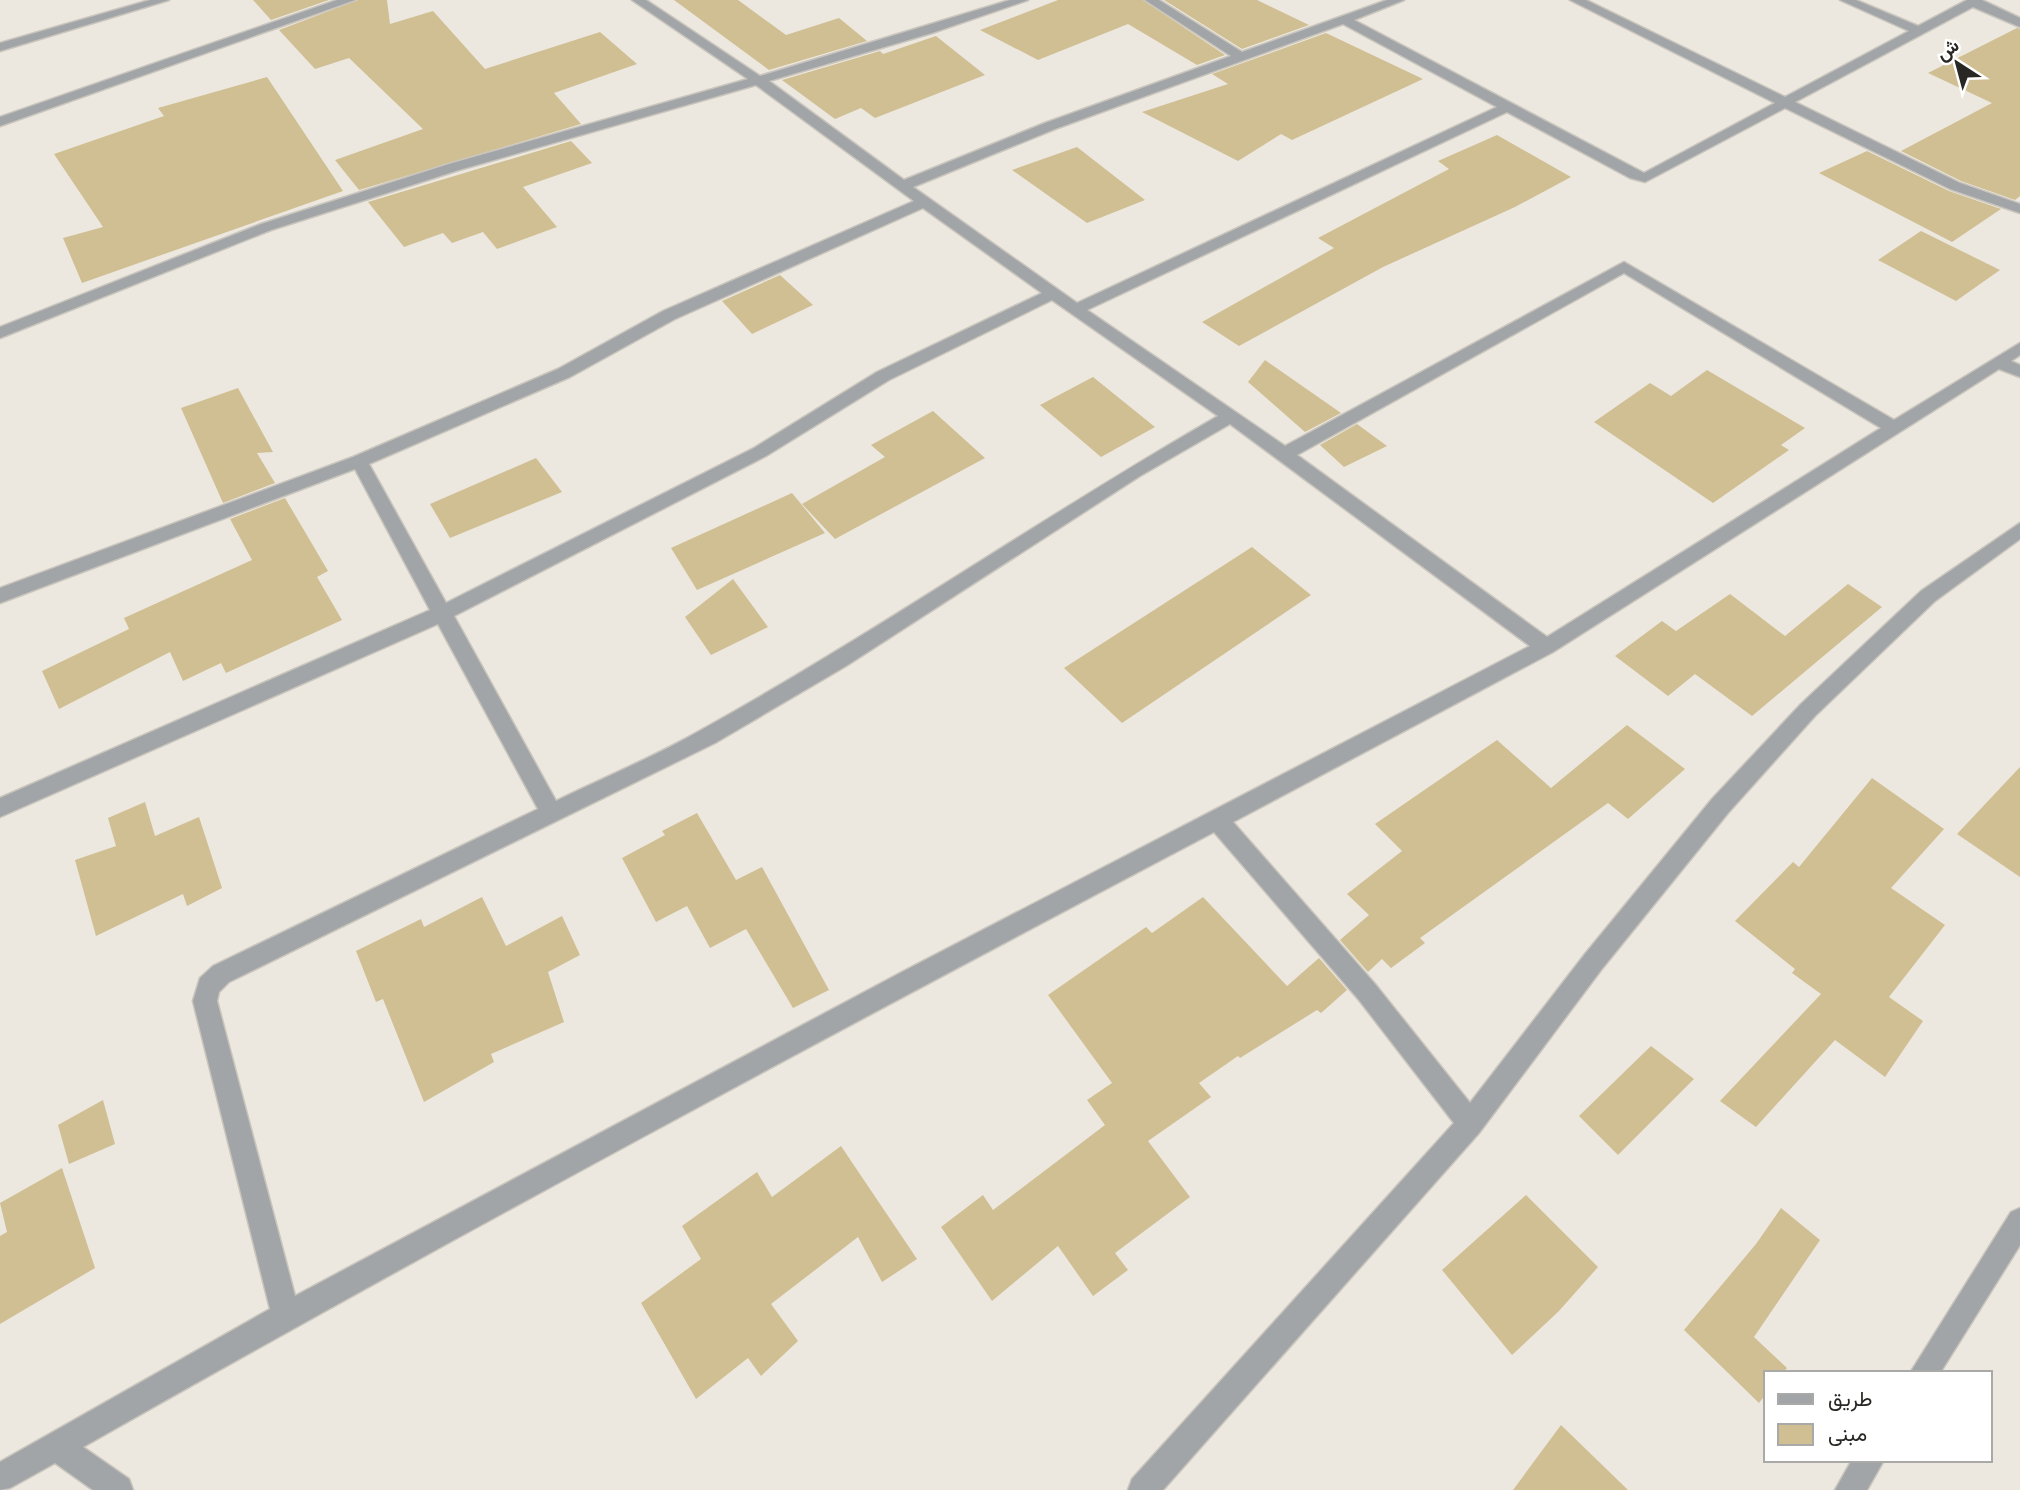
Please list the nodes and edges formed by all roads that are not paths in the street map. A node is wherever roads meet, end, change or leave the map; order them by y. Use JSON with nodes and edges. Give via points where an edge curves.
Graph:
{"nodes":[{"id":1,"x":163,"y":0,"type":"edge"},
{"id":2,"x":349,"y":0,"type":"edge"},
{"id":3,"x":638,"y":0,"type":"edge"},
{"id":4,"x":1022,"y":0,"type":"edge"},
{"id":5,"x":1151,"y":0,"type":"edge"},
{"id":6,"x":1398,"y":0,"type":"edge"},
{"id":7,"x":1576,"y":0,"type":"edge"},
{"id":8,"x":1846,"y":0,"type":"edge"},
{"id":9,"x":1974,"y":1,"type":"edge"},
{"id":10,"x":142,"y":3,"type":"edge"},
{"id":11,"x":1342,"y":19,"type":"junction"},
{"id":12,"x":2020,"y":23,"type":"edge"},
{"id":13,"x":1917,"y":30,"type":"junction"},
{"id":14,"x":0,"y":47,"type":"edge"},
{"id":15,"x":1238,"y":56,"type":"junction"},
{"id":16,"x":761,"y":82,"type":"junction"},
{"id":17,"x":1786,"y":103,"type":"junction"},
{"id":18,"x":1507,"y":107,"type":"junction"},
{"id":19,"x":0,"y":122,"type":"edge"},
{"id":20,"x":903,"y":186,"type":"junction"},
{"id":21,"x":924,"y":202,"type":"junction"},
{"id":22,"x":2020,"y":209,"type":"edge"},
{"id":23,"x":1052,"y":294,"type":"junction"},
{"id":24,"x":1076,"y":309,"type":"junction"},
{"id":25,"x":0,"y":333,"type":"edge"},
{"id":26,"x":2020,"y":348,"type":"edge"},
{"id":27,"x":2001,"y":363,"type":"junction"},
{"id":28,"x":2020,"y":372,"type":"edge"},
{"id":29,"x":1231,"y":416,"type":"junction"},
{"id":30,"x":1895,"y":428,"type":"junction"},
{"id":31,"x":1283,"y":455,"type":"junction"},
{"id":32,"x":359,"y":461,"type":"junction"},
{"id":33,"x":2020,"y":530,"type":"edge"},
{"id":34,"x":0,"y":596,"type":"edge"},
{"id":35,"x":443,"y":613,"type":"junction"},
{"id":36,"x":1546,"y":647,"type":"junction"},
{"id":37,"x":0,"y":808,"type":"edge"},
{"id":38,"x":552,"y":815,"type":"junction"},
{"id":39,"x":1217,"y":819,"type":"junction"},
{"id":40,"x":1470,"y":1124,"type":"junction"},
{"id":41,"x":2020,"y":1221,"type":"edge"},
{"id":42,"x":286,"y":1316,"type":"junction"},
{"id":43,"x":1925,"y":1371,"type":"edge"},
{"id":44,"x":56,"y":1446,"type":"junction"},
{"id":45,"x":1868,"y":1462,"type":"edge"},
{"id":46,"x":0,"y":1478,"type":"edge"},
{"id":47,"x":118,"y":1490,"type":"edge"},
{"id":48,"x":1143,"y":1490,"type":"edge"},
{"id":49,"x":1850,"y":1490,"type":"edge"}],
"edges":[{"from":1,"to":10,"type":"street"},
{"from":2,"to":19,"type":"street"},
{"from":3,"to":16,"type":"street"},
{"from":4,"to":16,"type":"street"},
{"from":5,"to":15,"type":"street"},
{"from":6,"to":11,"type":"street"},
{"from":7,"to":17,"type":"street"},
{"from":8,"to":13,"type":"street"},
{"from":9,"to":12,"type":"street"},
{"from":9,"to":13,"type":"street"},
{"from":10,"to":14,"type":"street"},
{"from":11,"to":15,"type":"street"},
{"from":11,"to":18,"type":"street"},
{"from":13,"to":17,"type":"street"},
{"from":15,"to":20,"type":"street"},
{"from":16,"to":20,"type":"street"},
{"from":16,"to":25,"type":"street","via":[[591,127],[266,227]]},
{"from":17,"to":18,"type":"street","via":[[1645,178]]},
{"from":17,"to":22,"type":"street","via":[[1955,186]]},
{"from":18,"to":24,"type":"street"},
{"from":20,"to":21,"type":"street"},
{"from":21,"to":23,"type":"street"},
{"from":21,"to":32,"type":"street","via":[[669,315],[564,373]]},
{"from":23,"to":24,"type":"street"},
{"from":23,"to":35,"type":"street","via":[[883,376],[760,452]]},
{"from":24,"to":29,"type":"street"},
{"from":26,"to":27,"type":"street"},
{"from":27,"to":28,"type":"street"},
{"from":27,"to":30,"type":"street"},
{"from":29,"to":31,"type":"street"},
{"from":29,"to":38,"type":"street","via":[[768,702]]},
{"from":30,"to":31,"type":"street","via":[[1624,267]]},
{"from":30,"to":36,"type":"street"},
{"from":31,"to":36,"type":"street"},
{"from":32,"to":34,"type":"street"},
{"from":32,"to":35,"type":"street"},
{"from":33,"to":40,"type":"street","via":[[1928,596],[1799,720],[1712,816],[1593,962]]},
{"from":35,"to":37,"type":"street"},
{"from":35,"to":38,"type":"street"},
{"from":36,"to":39,"type":"street"},
{"from":38,"to":42,"type":"street","via":[[398,886],[221,974],[208,986],[205,1001]]},
{"from":39,"to":40,"type":"street","via":[[1367,992]]},
{"from":39,"to":42,"type":"street"},
{"from":40,"to":48,"type":"street"},
{"from":41,"to":43,"type":"street"},
{"from":42,"to":44,"type":"street"},
{"from":44,"to":46,"type":"street"},
{"from":44,"to":47,"type":"street"},
{"from":45,"to":49,"type":"street"}]}
